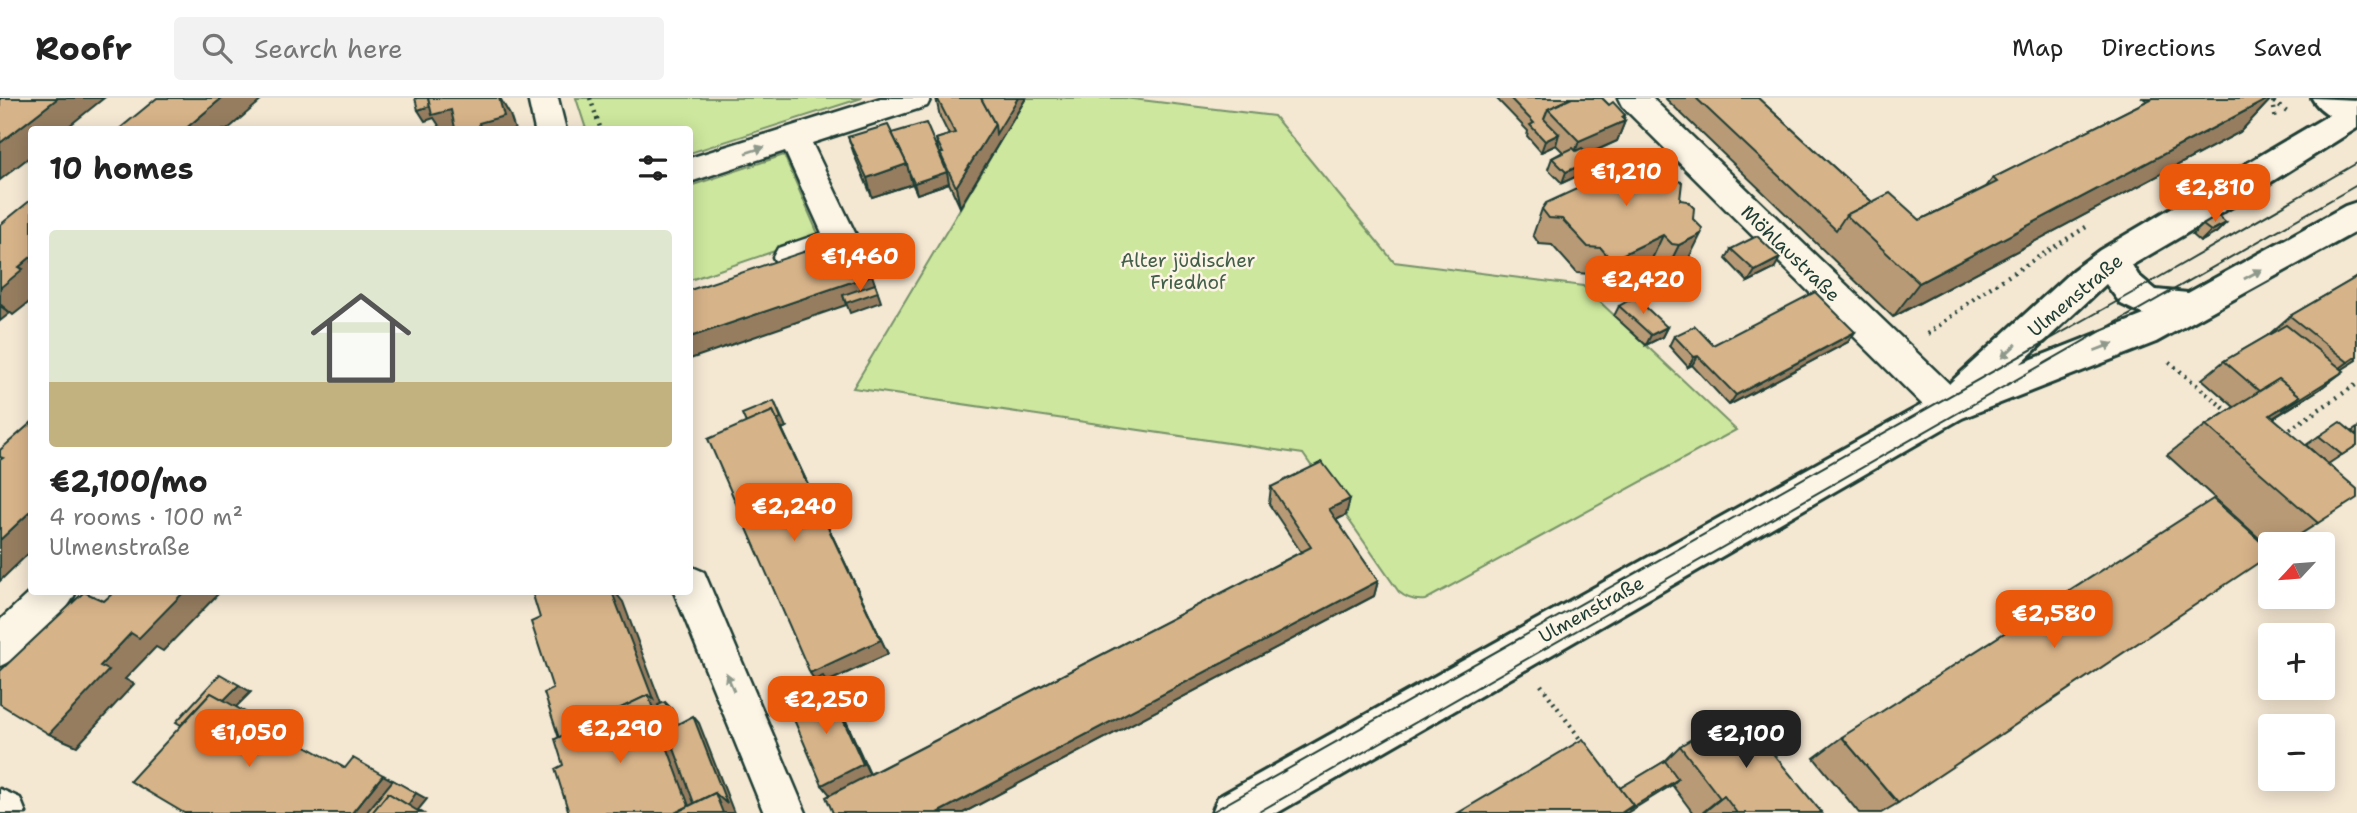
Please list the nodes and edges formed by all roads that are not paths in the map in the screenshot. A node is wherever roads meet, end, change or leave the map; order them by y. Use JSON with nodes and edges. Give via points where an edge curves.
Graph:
{"nodes":[{"id":1,"x":543,"y":98,"type":"edge"},
{"id":2,"x":916,"y":98,"type":"edge"},
{"id":3,"x":1633,"y":98,"type":"edge"},
{"id":4,"x":2349,"y":110,"type":"edge"},
{"id":5,"x":550,"y":126,"type":"edge"},
{"id":6,"x":794,"y":137,"type":"junction"},
{"id":7,"x":693,"y":169,"type":"edge"},
{"id":8,"x":2357,"y":215,"type":"edge"},
{"id":9,"x":2112,"y":261,"type":"junction"},
{"id":10,"x":765,"y":265,"type":"edge"},
{"id":11,"x":2193,"y":307,"type":"junction"},
{"id":12,"x":1949,"y":407,"type":"junction"},
{"id":13,"x":693,"y":591,"type":"edge"},
{"id":14,"x":53,"y":595,"type":"edge"},
{"id":15,"x":0,"y":646,"type":"edge"},
{"id":16,"x":0,"y":810,"type":"edge"},
{"id":17,"x":5,"y":813,"type":"edge"},
{"id":18,"x":785,"y":813,"type":"edge"},
{"id":19,"x":1234,"y":813,"type":"edge"}],
"edges":[{"from":1,"to":5,"type":"street"},
{"from":2,"to":6,"type":"street"},
{"from":3,"to":12,"type":"street","name":"Möhlaustraße"},
{"from":4,"to":9,"type":"main road","name":"Ulmenstraße","via":[[2221,197]]},
{"from":7,"to":6,"type":"street","one_way":true},
{"from":6,"to":10,"type":"street","via":[[841,239]]},
{"from":11,"to":8,"type":"main road","name":"Ulmenstraße","one_way":true},
{"from":9,"to":11,"type":"main road","via":[[2120,280],[2150,304]]},
{"from":9,"to":12,"type":"main road","name":"Ulmenstraße","one_way":true},
{"from":12,"to":11,"type":"main road","name":"Ulmenstraße","one_way":true,"via":[[2137,334]]},
{"from":12,"to":19,"type":"main road","name":"Ulmenstraße"},
{"from":18,"to":13,"type":"street","one_way":true},
{"from":14,"to":15,"type":"street"},
{"from":16,"to":17,"type":"street"}]}
